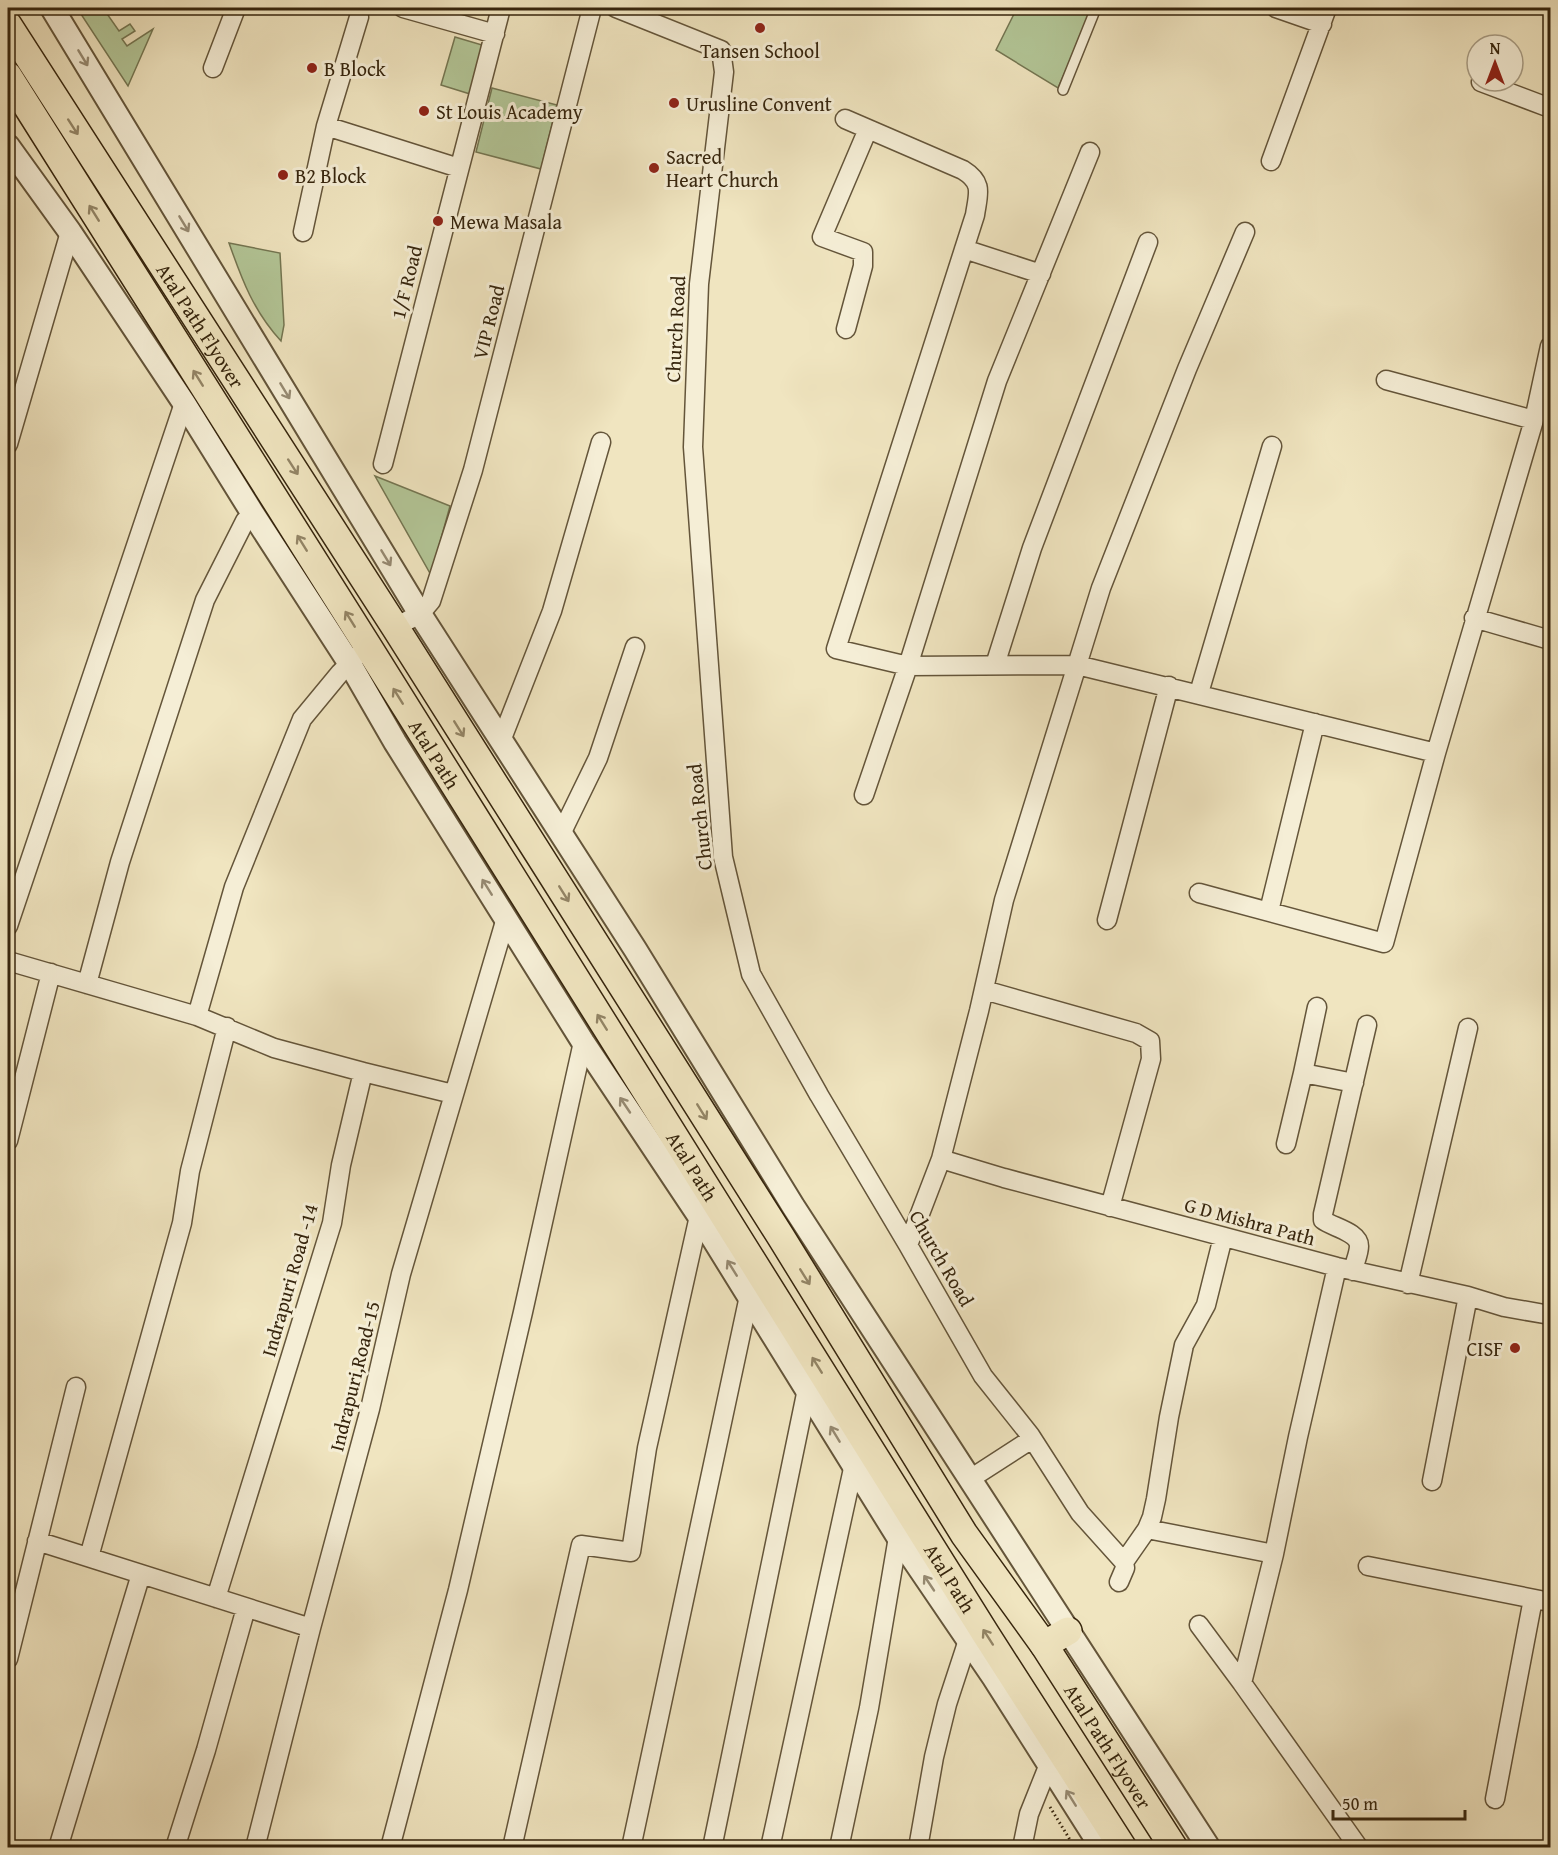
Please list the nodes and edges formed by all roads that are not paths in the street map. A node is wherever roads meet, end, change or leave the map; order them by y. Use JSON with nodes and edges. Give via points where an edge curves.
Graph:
{"nodes":[{"id":1,"x":52,"y":8,"type":"edge"},
{"id":2,"x":236,"y":8,"type":"edge"},
{"id":3,"x":403,"y":8,"type":"edge"},
{"id":4,"x":501,"y":8,"type":"edge"},
{"id":5,"x":592,"y":8,"type":"edge"},
{"id":6,"x":616,"y":8,"type":"edge"},
{"id":7,"x":1096,"y":8,"type":"edge"},
{"id":8,"x":1276,"y":8,"type":"edge"},
{"id":9,"x":1324,"y":16,"type":"edge"},
{"id":10,"x":359,"y":17,"type":"dead end"},
{"id":11,"x":8,"y":25,"type":"edge"},
{"id":12,"x":495,"y":34,"type":"junction"},
{"id":13,"x":213,"y":68,"type":"dead end"},
{"id":14,"x":8,"y":76,"type":"edge"},
{"id":15,"x":1063,"y":90,"type":"dead end"},
{"id":16,"x":1510,"y":93,"type":"edge"},
{"id":17,"x":1551,"y":108,"type":"edge"},
{"id":18,"x":845,"y":119,"type":"dead end"},
{"id":19,"x":326,"y":126,"type":"junction"},
{"id":20,"x":868,"y":129,"type":"junction"},
{"id":21,"x":8,"y":146,"type":"edge"},
{"id":22,"x":1090,"y":152,"type":"dead end"},
{"id":23,"x":1272,"y":161,"type":"dead end"},
{"id":24,"x":459,"y":168,"type":"junction"},
{"id":25,"x":70,"y":232,"type":"junction"},
{"id":26,"x":303,"y":232,"type":"dead end"},
{"id":27,"x":1245,"y":232,"type":"dead end"},
{"id":28,"x":1148,"y":242,"type":"dead end"},
{"id":29,"x":964,"y":249,"type":"junction"},
{"id":30,"x":1041,"y":274,"type":"junction"},
{"id":31,"x":846,"y":329,"type":"dead end"},
{"id":32,"x":1551,"y":346,"type":"edge"},
{"id":33,"x":1386,"y":380,"type":"dead end"},
{"id":34,"x":184,"y":403,"type":"junction"},
{"id":35,"x":1534,"y":420,"type":"junction"},
{"id":36,"x":601,"y":442,"type":"dead end"},
{"id":37,"x":8,"y":444,"type":"edge"},
{"id":38,"x":1272,"y":446,"type":"dead end"},
{"id":39,"x":383,"y":464,"type":"dead end"},
{"id":40,"x":253,"y":514,"type":"junction"},
{"id":41,"x":420,"y":614,"type":"junction"},
{"id":42,"x":1474,"y":618,"type":"junction"},
{"id":43,"x":394,"y":627,"type":"junction"},
{"id":44,"x":1551,"y":640,"type":"edge"},
{"id":45,"x":635,"y":647,"type":"dead end"},
{"id":46,"x":358,"y":655,"type":"junction"},
{"id":47,"x":995,"y":665,"type":"junction"},
{"id":48,"x":1077,"y":665,"type":"junction"},
{"id":49,"x":908,"y":666,"type":"junction"},
{"id":50,"x":1169,"y":686,"type":"junction"},
{"id":51,"x":1199,"y":693,"type":"junction"},
{"id":52,"x":1314,"y":723,"type":"junction"},
{"id":53,"x":501,"y":741,"type":"junction"},
{"id":54,"x":1436,"y":753,"type":"junction"},
{"id":55,"x":864,"y":795,"type":"dead end"},
{"id":56,"x":561,"y":834,"type":"junction"},
{"id":57,"x":1199,"y":893,"type":"dead end"},
{"id":58,"x":1269,"y":911,"type":"junction"},
{"id":59,"x":506,"y":918,"type":"junction"},
{"id":60,"x":1107,"y":920,"type":"dead end"},
{"id":61,"x":8,"y":926,"type":"edge"},
{"id":62,"x":8,"y":961,"type":"edge"},
{"id":63,"x":51,"y":973,"type":"junction"},
{"id":64,"x":87,"y":984,"type":"junction"},
{"id":65,"x":984,"y":990,"type":"junction"},
{"id":66,"x":1317,"y":1007,"type":"dead end"},
{"id":67,"x":197,"y":1016,"type":"junction"},
{"id":68,"x":1367,"y":1025,"type":"dead end"},
{"id":69,"x":227,"y":1028,"type":"junction"},
{"id":70,"x":1468,"y":1028,"type":"dead end"},
{"id":71,"x":582,"y":1042,"type":"junction"},
{"id":72,"x":363,"y":1072,"type":"junction"},
{"id":73,"x":1303,"y":1073,"type":"junction"},
{"id":74,"x":1354,"y":1083,"type":"junction"},
{"id":75,"x":453,"y":1094,"type":"junction"},
{"id":76,"x":8,"y":1141,"type":"edge"},
{"id":77,"x":1286,"y":1144,"type":"dead end"},
{"id":78,"x":941,"y":1159,"type":"junction"},
{"id":79,"x":1110,"y":1206,"type":"junction"},
{"id":80,"x":699,"y":1216,"type":"junction"},
{"id":81,"x":1223,"y":1237,"type":"junction"},
{"id":82,"x":908,"y":1245,"type":"junction"},
{"id":83,"x":1345,"y":1269,"type":"junction"},
{"id":84,"x":1408,"y":1284,"type":"junction"},
{"id":85,"x":749,"y":1296,"type":"junction"},
{"id":86,"x":1468,"y":1296,"type":"junction"},
{"id":87,"x":1551,"y":1316,"type":"edge"},
{"id":88,"x":76,"y":1387,"type":"dead end"},
{"id":89,"x":807,"y":1389,"type":"junction"},
{"id":90,"x":1032,"y":1439,"type":"junction"},
{"id":91,"x":854,"y":1464,"type":"junction"},
{"id":92,"x":970,"y":1479,"type":"junction"},
{"id":93,"x":1432,"y":1480,"type":"dead end"},
{"id":94,"x":1147,"y":1529,"type":"junction"},
{"id":95,"x":898,"y":1537,"type":"junction"},
{"id":96,"x":37,"y":1541,"type":"junction"},
{"id":97,"x":1274,"y":1554,"type":"junction"},
{"id":98,"x":89,"y":1557,"type":"junction"},
{"id":99,"x":1124,"y":1562,"type":"junction"},
{"id":100,"x":1368,"y":1566,"type":"dead end"},
{"id":101,"x":141,"y":1574,"type":"junction"},
{"id":102,"x":1119,"y":1582,"type":"dead end"},
{"id":103,"x":216,"y":1598,"type":"junction"},
{"id":104,"x":1542,"y":1601,"type":"edge"},
{"id":105,"x":246,"y":1608,"type":"junction"},
{"id":106,"x":1199,"y":1625,"type":"dead end"},
{"id":107,"x":311,"y":1628,"type":"junction"},
{"id":108,"x":1068,"y":1631,"type":"junction"},
{"id":109,"x":968,"y":1640,"type":"junction"},
{"id":110,"x":1044,"y":1645,"type":"junction"},
{"id":111,"x":8,"y":1659,"type":"edge"},
{"id":112,"x":988,"y":1670,"type":"junction"},
{"id":113,"x":1242,"y":1683,"type":"junction"},
{"id":114,"x":1019,"y":1686,"type":"junction"},
{"id":115,"x":1050,"y":1764,"type":"junction"},
{"id":116,"x":1495,"y":1799,"type":"dead end"},
{"id":117,"x":58,"y":1848,"type":"edge"},
{"id":118,"x":176,"y":1848,"type":"edge"},
{"id":119,"x":255,"y":1848,"type":"edge"},
{"id":120,"x":390,"y":1848,"type":"edge"},
{"id":121,"x":512,"y":1848,"type":"edge"},
{"id":122,"x":631,"y":1848,"type":"edge"},
{"id":123,"x":712,"y":1848,"type":"edge"},
{"id":124,"x":770,"y":1848,"type":"edge"},
{"id":125,"x":839,"y":1848,"type":"edge"},
{"id":126,"x":918,"y":1848,"type":"edge"},
{"id":127,"x":1022,"y":1848,"type":"edge"},
{"id":128,"x":1102,"y":1848,"type":"edge"},
{"id":129,"x":1123,"y":1848,"type":"edge"},
{"id":130,"x":1174,"y":1848,"type":"edge"},
{"id":131,"x":1209,"y":1848,"type":"edge"},
{"id":132,"x":1359,"y":1848,"type":"edge"}],
"edges":[{"from":1,"to":41,"type":"street","one_way":true},
{"from":2,"to":13,"type":"street"},
{"from":3,"to":12,"type":"street"},
{"from":4,"to":12,"type":"street","name":"1/F Road"},
{"from":5,"to":41,"type":"street","name":"VIP Road","via":[[474,470],[431,601]]},
{"from":6,"to":82,"type":"street","name":"Church Road","via":[[721,50],[724,72],[699,284],[693,447],[723,857],[751,974]]},
{"from":7,"to":15,"type":"lane"},
{"from":8,"to":9,"type":"street"},
{"from":9,"to":23,"type":"street"},
{"from":10,"to":19,"type":"street"},
{"from":11,"to":43,"type":"main road","name":"Atal Path Flyover","one_way":true},
{"from":12,"to":24,"type":"street","name":"1/F Road"},
{"from":46,"to":14,"type":"main road","name":"Atal Path Flyover","one_way":true},
{"from":16,"to":17,"type":"street"},
{"from":18,"to":20,"type":"street"},
{"from":19,"to":24,"type":"street"},
{"from":19,"to":26,"type":"street"},
{"from":20,"to":29,"type":"street","via":[[974,177],[978,198]]},
{"from":20,"to":31,"type":"street","via":[[822,237],[863,252],[863,266]]},
{"from":21,"to":25,"type":"street"},
{"from":22,"to":30,"type":"street"},
{"from":24,"to":39,"type":"street","name":"1/F Road"},
{"from":25,"to":34,"type":"street"},
{"from":25,"to":37,"type":"street"},
{"from":27,"to":48,"type":"street","via":[[1101,588]]},
{"from":28,"to":47,"type":"street","via":[[1032,548]]},
{"from":29,"to":30,"type":"street"},
{"from":29,"to":49,"type":"street","via":[[836,649]]},
{"from":30,"to":49,"type":"street","via":[[998,381]]},
{"from":32,"to":35,"type":"street"},
{"from":33,"to":35,"type":"street"},
{"from":34,"to":40,"type":"street"},
{"from":34,"to":61,"type":"street"},
{"from":35,"to":42,"type":"street"},
{"from":36,"to":53,"type":"street","via":[[552,611]]},
{"from":38,"to":51,"type":"street"},
{"from":40,"to":46,"type":"street"},
{"from":40,"to":64,"type":"street","via":[[245,521],[204,600],[120,862]]},
{"from":41,"to":43,"type":"street"},
{"from":41,"to":53,"type":"street"},
{"from":42,"to":44,"type":"street"},
{"from":42,"to":54,"type":"street"},
{"from":43,"to":110,"type":"main road","name":"Atal Path","one_way":true,"via":[[781,1237],[964,1534]]},
{"from":45,"to":56,"type":"street","via":[[598,758]]},
{"from":59,"to":46,"type":"street","one_way":true,"via":[[394,742]]},
{"from":46,"to":67,"type":"street","via":[[302,719],[234,887]]},
{"from":114,"to":46,"type":"main road","name":"Atal Path","one_way":true},
{"from":47,"to":48,"type":"street"},
{"from":47,"to":49,"type":"street"},
{"from":48,"to":50,"type":"street"},
{"from":48,"to":65,"type":"street","via":[[1004,900]]},
{"from":49,"to":55,"type":"street"},
{"from":50,"to":51,"type":"street"},
{"from":50,"to":60,"type":"street"},
{"from":51,"to":52,"type":"street"},
{"from":52,"to":54,"type":"street"},
{"from":52,"to":58,"type":"street"},
{"from":53,"to":56,"type":"street"},
{"from":54,"to":58,"type":"street","via":[[1384,943]]},
{"from":56,"to":92,"type":"street"},
{"from":57,"to":58,"type":"street"},
{"from":59,"to":71,"type":"street"},
{"from":59,"to":75,"type":"street","name":"Indrapuri,Road-15"},
{"from":62,"to":63,"type":"street"},
{"from":63,"to":64,"type":"street"},
{"from":63,"to":76,"type":"street"},
{"from":64,"to":67,"type":"street"},
{"from":65,"to":78,"type":"street"},
{"from":65,"to":79,"type":"street","via":[[1136,1033],[1150,1041],[1151,1059]]},
{"from":66,"to":73,"type":"street"},
{"from":67,"to":69,"type":"street"},
{"from":68,"to":74,"type":"street"},
{"from":69,"to":72,"type":"street","via":[[274,1048]]},
{"from":69,"to":98,"type":"street","via":[[190,1171],[182,1223]]},
{"from":70,"to":84,"type":"street"},
{"from":80,"to":71,"type":"street","one_way":true},
{"from":71,"to":120,"type":"street","via":[[458,1590]]},
{"from":72,"to":75,"type":"street"},
{"from":72,"to":103,"type":"street","name":"Indrapuri Road -14","via":[[332,1222]]},
{"from":73,"to":74,"type":"street"},
{"from":73,"to":77,"type":"street"},
{"from":74,"to":83,"type":"street","via":[[1323,1220],[1356,1239],[1359,1245]]},
{"from":75,"to":107,"type":"street","name":"Indrapuri,Road-15","via":[[401,1274],[370,1409]]},
{"from":78,"to":79,"type":"street","name":"G D Mishra Path"},
{"from":78,"to":82,"type":"street"},
{"from":79,"to":81,"type":"street","name":"G D Mishra Path"},
{"from":85,"to":80,"type":"street","one_way":true},
{"from":80,"to":121,"type":"street","via":[[647,1448],[631,1552],[581,1545]]},
{"from":81,"to":83,"type":"street","name":"G D Mishra Path"},
{"from":81,"to":94,"type":"street","via":[[1206,1305],[1184,1345]]},
{"from":82,"to":90,"type":"street","name":"Church Road","via":[[983,1376]]},
{"from":83,"to":84,"type":"street","name":"G D Mishra Path"},
{"from":83,"to":97,"type":"street","via":[[1298,1437]]},
{"from":84,"to":86,"type":"street","name":"G D Mishra Path"},
{"from":85,"to":89,"type":"street"},
{"from":85,"to":122,"type":"street"},
{"from":86,"to":87,"type":"street","name":"G D Mishra Path"},
{"from":86,"to":93,"type":"street"},
{"from":88,"to":96,"type":"street"},
{"from":91,"to":89,"type":"street","one_way":true},
{"from":89,"to":123,"type":"street"},
{"from":90,"to":92,"type":"street"},
{"from":90,"to":99,"type":"street","name":"Church Road","via":[[1080,1513]]},
{"from":91,"to":95,"type":"street"},
{"from":91,"to":124,"type":"street"},
{"from":92,"to":108,"type":"street"},
{"from":94,"to":97,"type":"street"},
{"from":94,"to":99,"type":"street"},
{"from":109,"to":95,"type":"street","one_way":true},
{"from":95,"to":125,"type":"street","via":[[869,1708]]},
{"from":96,"to":98,"type":"street"},
{"from":96,"to":111,"type":"street"},
{"from":97,"to":113,"type":"street"},
{"from":98,"to":101,"type":"street"},
{"from":99,"to":102,"type":"street"},
{"from":100,"to":104,"type":"street"},
{"from":101,"to":103,"type":"street"},
{"from":101,"to":117,"type":"street"},
{"from":103,"to":105,"type":"street"},
{"from":104,"to":116,"type":"street"},
{"from":105,"to":107,"type":"street"},
{"from":105,"to":118,"type":"street"},
{"from":106,"to":113,"type":"street"},
{"from":107,"to":119,"type":"street","name":"Indrapuri,Road-15"},
{"from":108,"to":110,"type":"main road"},
{"from":108,"to":131,"type":"street"},
{"from":109,"to":112,"type":"street"},
{"from":109,"to":126,"type":"street","via":[[934,1756]]},
{"from":110,"to":130,"type":"main road","name":"Atal Path Flyover"},
{"from":112,"to":114,"type":"main road"},
{"from":112,"to":115,"type":"street"},
{"from":113,"to":132,"type":"street"},
{"from":114,"to":129,"type":"main road"},
{"from":115,"to":127,"type":"street","via":[[1029,1815]]},
{"from":128,"to":115,"type":"street","one_way":true}]}
